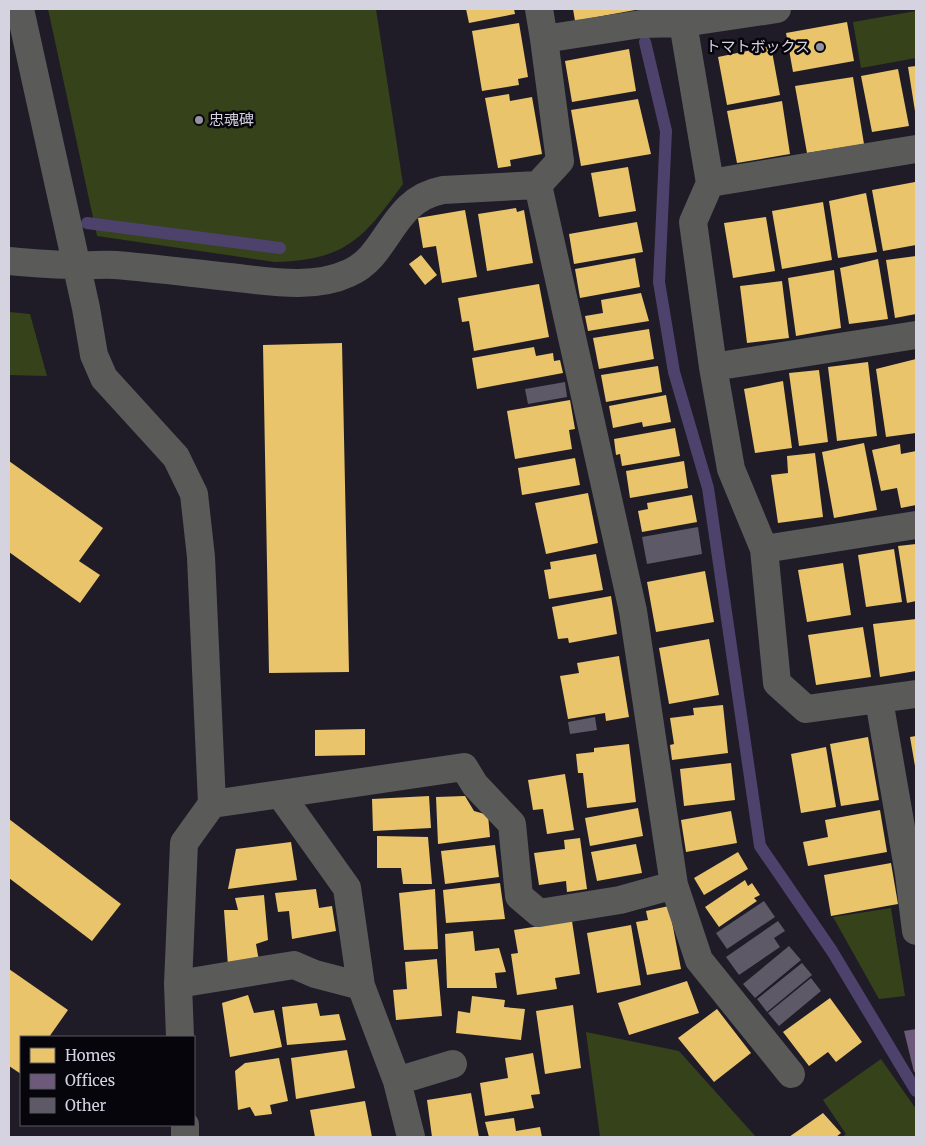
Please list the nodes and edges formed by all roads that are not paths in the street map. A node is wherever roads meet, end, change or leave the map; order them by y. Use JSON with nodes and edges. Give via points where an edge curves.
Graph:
{"nodes":[{"id":1,"x":20,"y":9,"type":"edge"},
{"id":2,"x":539,"y":9,"type":"edge"},
{"id":3,"x":776,"y":9,"type":"edge"},
{"id":4,"x":715,"y":14,"type":"edge"},
{"id":5,"x":682,"y":23,"type":"junction"},
{"id":6,"x":544,"y":39,"type":"junction"},
{"id":7,"x":916,"y":149,"type":"edge"},
{"id":8,"x":710,"y":182,"type":"junction"},
{"id":9,"x":538,"y":185,"type":"junction"},
{"id":10,"x":9,"y":261,"type":"edge"},
{"id":11,"x":77,"y":266,"type":"junction"},
{"id":12,"x":916,"y":335,"type":"edge"},
{"id":13,"x":713,"y":366,"type":"junction"},
{"id":14,"x":916,"y":524,"type":"edge"},
{"id":15,"x":764,"y":548,"type":"junction"},
{"id":16,"x":916,"y":694,"type":"edge"},
{"id":17,"x":878,"y":700,"type":"junction"},
{"id":18,"x":280,"y":794,"type":"junction"},
{"id":19,"x":212,"y":804,"type":"junction"},
{"id":20,"x":912,"y":873,"type":"edge"},
{"id":21,"x":674,"y":885,"type":"junction"},
{"id":22,"x":916,"y":931,"type":"edge"},
{"id":23,"x":178,"y":984,"type":"junction"},
{"id":24,"x":361,"y":986,"type":"junction"},
{"id":25,"x":180,"y":1036,"type":"edge"},
{"id":26,"x":453,"y":1064,"type":"dead end"},
{"id":27,"x":790,"y":1074,"type":"dead end"},
{"id":28,"x":397,"y":1081,"type":"junction"},
{"id":29,"x":411,"y":1137,"type":"edge"}],
"edges":[{"from":1,"to":11,"type":"street"},
{"from":2,"to":6,"type":"street"},
{"from":3,"to":4,"type":"street"},
{"from":4,"to":5,"type":"street"},
{"from":5,"to":6,"type":"street","via":[[641,24]]},
{"from":5,"to":8,"type":"street"},
{"from":6,"to":9,"type":"street","via":[[560,161]]},
{"from":7,"to":8,"type":"street"},
{"from":8,"to":13,"type":"street","via":[[694,222]]},
{"from":9,"to":11,"type":"street","via":[[429,193],[418,198],[362,265],[349,273],[313,282],[278,282],[113,265]]},
{"from":9,"to":21,"type":"street","via":[[633,611]]},
{"from":10,"to":11,"type":"street"},
{"from":11,"to":19,"type":"street","via":[[94,356],[104,378],[176,457],[194,494],[201,567]]},
{"from":12,"to":13,"type":"street"},
{"from":13,"to":15,"type":"street","via":[[731,469]]},
{"from":14,"to":15,"type":"street"},
{"from":15,"to":17,"type":"street","via":[[777,682],[806,709]]},
{"from":16,"to":17,"type":"street"},
{"from":17,"to":20,"type":"street"},
{"from":18,"to":19,"type":"street"},
{"from":18,"to":21,"type":"street","via":[[464,767],[512,824],[519,896],[538,913],[620,900]]},
{"from":18,"to":24,"type":"street","via":[[347,888]]},
{"from":19,"to":23,"type":"street","via":[[184,843]]},
{"from":20,"to":22,"type":"street"},
{"from":21,"to":27,"type":"street","via":[[699,960]]},
{"from":23,"to":24,"type":"street","via":[[294,965]]},
{"from":23,"to":25,"type":"street"},
{"from":24,"to":28,"type":"street"},
{"from":26,"to":28,"type":"street"},
{"from":28,"to":29,"type":"street"}]}
